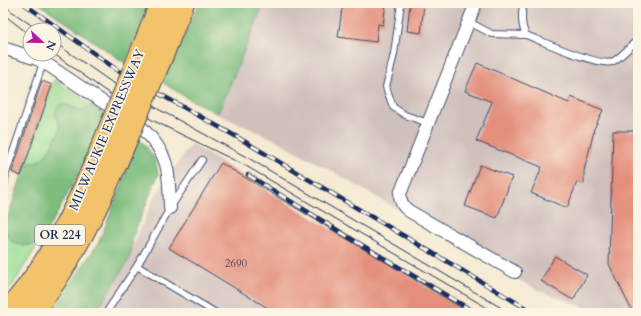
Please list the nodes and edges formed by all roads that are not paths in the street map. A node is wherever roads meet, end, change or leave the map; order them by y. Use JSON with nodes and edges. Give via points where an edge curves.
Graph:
{"nodes":[{"id":1,"x":161,"y":3,"type":"edge"},
{"id":2,"x":183,"y":3,"type":"edge"},
{"id":3,"x":401,"y":3,"type":"edge"},
{"id":4,"x":476,"y":3,"type":"edge"},
{"id":5,"x":524,"y":3,"type":"edge"},
{"id":6,"x":469,"y":22,"type":"junction"},
{"id":7,"x":526,"y":35,"type":"junction"},
{"id":8,"x":638,"y":39,"type":"edge"},
{"id":9,"x":154,"y":47,"type":"junction"},
{"id":10,"x":3,"y":48,"type":"edge"},
{"id":11,"x":22,"y":55,"type":"edge"},
{"id":12,"x":40,"y":62,"type":"edge"},
{"id":13,"x":42,"y":62,"type":"edge"},
{"id":14,"x":428,"y":123,"type":"junction"},
{"id":15,"x":109,"y":156,"type":"junction"},
{"id":16,"x":202,"y":160,"type":"dead end"},
{"id":17,"x":3,"y":194,"type":"edge"},
{"id":18,"x":170,"y":208,"type":"junction"},
{"id":19,"x":137,"y":266,"type":"junction"},
{"id":20,"x":515,"y":272,"type":"dead end"},
{"id":21,"x":6,"y":313,"type":"edge"},
{"id":22,"x":32,"y":313,"type":"edge"},
{"id":23,"x":106,"y":313,"type":"edge"},
{"id":24,"x":216,"y":313,"type":"edge"}],
"edges":[{"from":1,"to":9,"type":"highway","name":"MILWAUKIE EXPRESSWAY","number":"OR 224"},
{"from":2,"to":9,"type":"highway","name":"MILWAUKIE EXPRESSWAY","number":"OR 224"},
{"from":3,"to":14,"type":"lane","via":[[394,54],[386,87],[393,107],[405,115]]},
{"from":4,"to":6,"type":"street"},
{"from":5,"to":7,"type":"lane","via":[[522,9]]},
{"from":6,"to":7,"type":"lane","via":[[492,34]]},
{"from":6,"to":14,"type":"street"},
{"from":7,"to":8,"type":"lane","via":[[604,63],[612,62]]},
{"from":9,"to":15,"type":"highway","name":"MILWAUKIE EXPRESSWAY","number":"OR 224","bridge":true},
{"from":10,"to":11,"type":"street"},
{"from":12,"to":17,"type":"lane","via":[[6,173]]},
{"from":13,"to":18,"type":"street","via":[[150,136],[165,158],[169,176]]},
{"from":14,"to":20,"type":"street","via":[[400,194],[401,203],[409,211]]},
{"from":15,"to":21,"type":"highway","name":"MILWAUKIE EXPRESSWAY","number":"OR 224","via":[[79,198],[55,245]]},
{"from":15,"to":22,"type":"highway","name":"MILWAUKIE EXPRESSWAY","number":"OR 224","via":[[104,192],[56,281]]},
{"from":16,"to":18,"type":"lane"},
{"from":18,"to":19,"type":"lane"},
{"from":19,"to":23,"type":"lane"},
{"from":19,"to":24,"type":"lane"}]}
